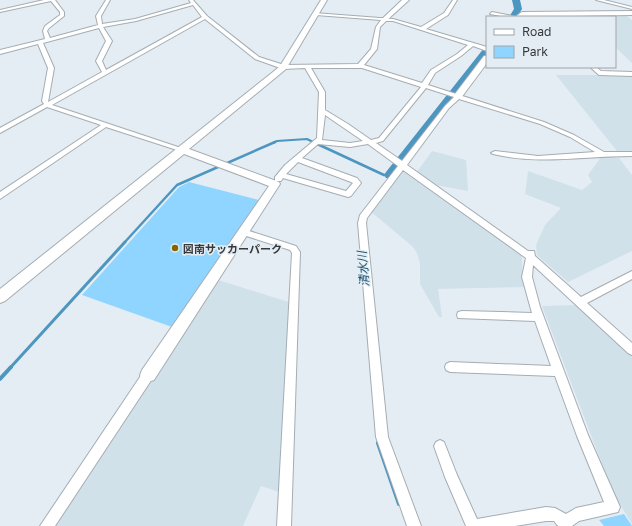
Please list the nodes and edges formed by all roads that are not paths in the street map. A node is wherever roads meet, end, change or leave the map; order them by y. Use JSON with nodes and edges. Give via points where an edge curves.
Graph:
{"nodes":[{"id":1,"x":51,"y":0,"type":"edge"},
{"id":2,"x":108,"y":0,"type":"edge"},
{"id":3,"x":324,"y":0,"type":"edge"},
{"id":4,"x":406,"y":0,"type":"edge"},
{"id":5,"x":456,"y":0,"type":"edge"},
{"id":6,"x":598,"y":0,"type":"edge"},
{"id":7,"x":192,"y":2,"type":"edge"},
{"id":8,"x":632,"y":8,"type":"edge"},
{"id":9,"x":0,"y":11,"type":"edge"},
{"id":10,"x":492,"y":13,"type":"dead end"},
{"id":11,"x":629,"y":13,"type":"edge"},
{"id":12,"x":316,"y":14,"type":"junction"},
{"id":13,"x":543,"y":15,"type":"edge"},
{"id":14,"x":507,"y":16,"type":"edge"},
{"id":15,"x":519,"y":16,"type":"edge"},
{"id":16,"x":205,"y":17,"type":"junction"},
{"id":17,"x":632,"y":18,"type":"edge"},
{"id":18,"x":384,"y":20,"type":"junction"},
{"id":19,"x":101,"y":26,"type":"junction"},
{"id":20,"x":422,"y":29,"type":"junction"},
{"id":21,"x":48,"y":39,"type":"junction"},
{"id":22,"x":40,"y":42,"type":"junction"},
{"id":23,"x":471,"y":45,"type":"junction"},
{"id":24,"x":486,"y":49,"type":"edge"},
{"id":25,"x":0,"y":52,"type":"edge"},
{"id":26,"x":486,"y":59,"type":"edge"},
{"id":27,"x":360,"y":66,"type":"junction"},
{"id":28,"x":283,"y":67,"type":"junction"},
{"id":29,"x":307,"y":67,"type":"junction"},
{"id":30,"x":594,"y":68,"type":"edge"},
{"id":31,"x":105,"y":73,"type":"junction"},
{"id":32,"x":632,"y":74,"type":"edge"},
{"id":33,"x":424,"y":86,"type":"junction"},
{"id":34,"x":455,"y":95,"type":"junction"},
{"id":35,"x":46,"y":105,"type":"junction"},
{"id":36,"x":322,"y":111,"type":"junction"},
{"id":37,"x":105,"y":125,"type":"junction"},
{"id":38,"x":0,"y":131,"type":"edge"},
{"id":39,"x":318,"y":142,"type":"junction"},
{"id":40,"x":369,"y":142,"type":"junction"},
{"id":41,"x":182,"y":150,"type":"junction"},
{"id":42,"x":495,"y":153,"type":"dead end"},
{"id":43,"x":603,"y":154,"type":"junction"},
{"id":44,"x":632,"y":154,"type":"edge"},
{"id":45,"x":298,"y":159,"type":"junction"},
{"id":46,"x":401,"y":164,"type":"junction"},
{"id":47,"x":278,"y":180,"type":"junction"},
{"id":48,"x":0,"y":196,"type":"edge"},
{"id":49,"x":243,"y":232,"type":"junction"},
{"id":50,"x":531,"y":255,"type":"junction"},
{"id":51,"x":632,"y":275,"type":"edge"},
{"id":52,"x":2,"y":294,"type":"edge"},
{"id":53,"x":580,"y":302,"type":"junction"},
{"id":54,"x":462,"y":315,"type":"dead end"},
{"id":55,"x":539,"y":317,"type":"junction"},
{"id":56,"x":630,"y":345,"type":"edge"},
{"id":57,"x":450,"y":367,"type":"dead end"},
{"id":58,"x":559,"y":371,"type":"junction"},
{"id":59,"x":148,"y":375,"type":"joint"},
{"id":60,"x":440,"y":446,"type":"dead end"},
{"id":61,"x":565,"y":524,"type":"edge"},
{"id":62,"x":47,"y":526,"type":"edge"},
{"id":63,"x":284,"y":526,"type":"edge"},
{"id":64,"x":414,"y":526,"type":"edge"},
{"id":65,"x":474,"y":526,"type":"edge"}],
"edges":[{"from":1,"to":9,"type":"street"},
{"from":1,"to":21,"type":"street","via":[[62,15],[47,27],[45,31]]},
{"from":2,"to":19,"type":"street","via":[[99,12]]},
{"from":3,"to":12,"type":"street"},
{"from":4,"to":18,"type":"street"},
{"from":5,"to":20,"type":"street","via":[[446,14]]},
{"from":6,"to":8,"type":"street"},
{"from":7,"to":16,"type":"street"},
{"from":7,"to":19,"type":"street","via":[[136,20]]},
{"from":10,"to":14,"type":"street"},
{"from":11,"to":13,"type":"street"},
{"from":11,"to":17,"type":"street"},
{"from":12,"to":18,"type":"street"},
{"from":12,"to":28,"type":"street"},
{"from":13,"to":15,"type":"street"},
{"from":16,"to":28,"type":"street","via":[[257,58]]},
{"from":16,"to":31,"type":"street"},
{"from":18,"to":20,"type":"street","via":[[393,20]]},
{"from":18,"to":27,"type":"street","via":[[378,27],[374,49]]},
{"from":19,"to":21,"type":"street"},
{"from":19,"to":31,"type":"street","via":[[109,41],[98,61]]},
{"from":20,"to":23,"type":"street"},
{"from":21,"to":22,"type":"street"},
{"from":22,"to":25,"type":"street"},
{"from":22,"to":35,"type":"street","via":[[51,68],[44,101]]},
{"from":23,"to":24,"type":"street"},
{"from":23,"to":33,"type":"street","via":[[440,66]]},
{"from":26,"to":34,"type":"street"},
{"from":27,"to":29,"type":"street"},
{"from":27,"to":33,"type":"street"},
{"from":28,"to":29,"type":"street"},
{"from":28,"to":41,"type":"street"},
{"from":29,"to":36,"type":"street","via":[[322,92]]},
{"from":30,"to":32,"type":"street","via":[[599,73]]},
{"from":31,"to":35,"type":"street"},
{"from":33,"to":34,"type":"street"},
{"from":33,"to":40,"type":"street","via":[[384,137]]},
{"from":34,"to":43,"type":"street","via":[[553,127]]},
{"from":34,"to":46,"type":"street"},
{"from":35,"to":37,"type":"street"},
{"from":35,"to":38,"type":"street"},
{"from":36,"to":39,"type":"street"},
{"from":36,"to":40,"type":"street"},
{"from":37,"to":41,"type":"street"},
{"from":37,"to":48,"type":"street"},
{"from":39,"to":40,"type":"street","via":[[342,145]]},
{"from":39,"to":45,"type":"street"},
{"from":40,"to":46,"type":"street"},
{"from":41,"to":47,"type":"street"},
{"from":41,"to":52,"type":"street"},
{"from":42,"to":43,"type":"street","via":[[538,158]]},
{"from":43,"to":44,"type":"street"},
{"from":45,"to":47,"type":"street"},
{"from":45,"to":47,"type":"street","via":[[357,183],[348,194]]},
{"from":46,"to":50,"type":"street"},
{"from":46,"to":64,"type":"street","via":[[363,217],[362,223],[382,437]]},
{"from":47,"to":49,"type":"street"},
{"from":49,"to":59,"type":"street"},
{"from":49,"to":63,"type":"street","via":[[293,248],[296,252]]},
{"from":50,"to":53,"type":"street"},
{"from":50,"to":55,"type":"street","via":[[527,277]]},
{"from":51,"to":53,"type":"street"},
{"from":53,"to":56,"type":"street"},
{"from":54,"to":55,"type":"street"},
{"from":55,"to":58,"type":"street"},
{"from":57,"to":58,"type":"street"},
{"from":58,"to":61,"type":"street","via":[[613,507],[576,515]]},
{"from":59,"to":62,"type":"street"},
{"from":60,"to":65,"type":"street","via":[[450,477]]},
{"from":61,"to":65,"type":"street","via":[[559,516],[546,514]]}]}
